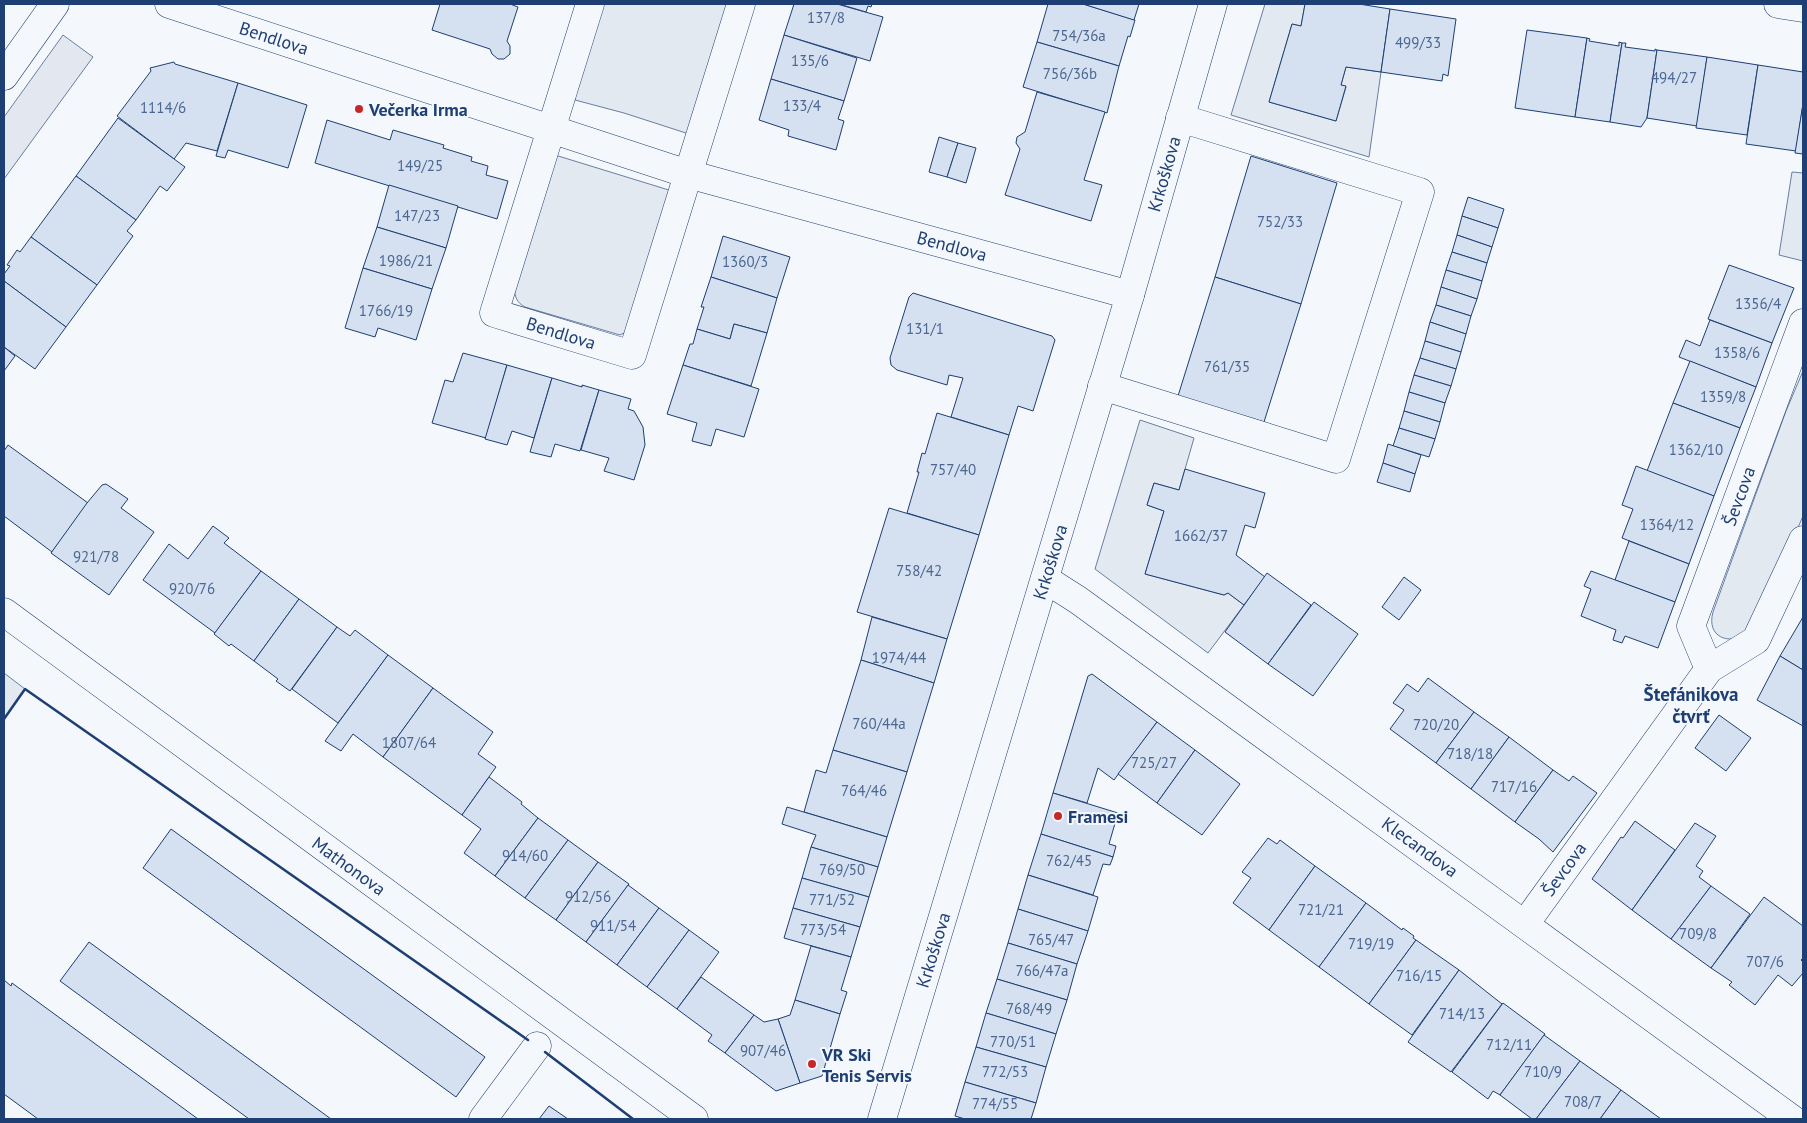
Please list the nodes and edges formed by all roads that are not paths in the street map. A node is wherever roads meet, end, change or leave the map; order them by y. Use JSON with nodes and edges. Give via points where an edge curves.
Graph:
{"nodes":[{"id":1,"x":55,"y":4,"type":"edge"},
{"id":2,"x":169,"y":4,"type":"edge"},
{"id":3,"x":590,"y":4,"type":"edge"},
{"id":4,"x":741,"y":4,"type":"edge"},
{"id":5,"x":1213,"y":4,"type":"edge"},
{"id":6,"x":1778,"y":4,"type":"edge"},
{"id":7,"x":1803,"y":8,"type":"edge"},
{"id":8,"x":4,"y":76,"type":"edge"},
{"id":9,"x":1180,"y":118,"type":"junction"},
{"id":10,"x":551,"y":129,"type":"junction"},
{"id":11,"x":688,"y":174,"type":"junction"},
{"id":12,"x":1130,"y":295,"type":"junction"},
{"id":13,"x":1803,"y":323,"type":"edge"},
{"id":14,"x":1102,"y":386,"type":"junction"},
{"id":15,"x":1803,"y":540,"type":"edge"},
{"id":16,"x":1045,"y":579,"type":"junction"},
{"id":17,"x":4,"y":612,"type":"edge"},
{"id":18,"x":1709,"y":669,"type":"junction"},
{"id":19,"x":1525,"y":924,"type":"junction"},
{"id":20,"x":537,"y":1046,"type":"dead end"},
{"id":21,"x":484,"y":1119,"type":"edge"},
{"id":22,"x":694,"y":1119,"type":"edge"},
{"id":23,"x":882,"y":1119,"type":"edge"},
{"id":24,"x":1792,"y":1119,"type":"edge"}],
"edges":[{"from":1,"to":8,"type":"street"},
{"from":2,"to":10,"type":"street","name":"Bendlova"},
{"from":3,"to":10,"type":"street","name":"Bendlova"},
{"from":4,"to":11,"type":"street","name":"Bendlova"},
{"from":5,"to":9,"type":"street","name":"Krkoškova"},
{"from":6,"to":7,"type":"street"},
{"from":9,"to":12,"type":"street","name":"Krkoškova"},
{"from":9,"to":14,"type":"street","via":[[1420,192],[1336,459]]},
{"from":10,"to":11,"type":"street","name":"Bendlova"},
{"from":10,"to":11,"type":"street","name":"Bendlova","via":[[494,313],[632,355]]},
{"from":11,"to":12,"type":"street","name":"Bendlova"},
{"from":12,"to":14,"type":"street","name":"Krkoškova"},
{"from":13,"to":18,"type":"street","name":"Ševcova","via":[[1690,626]]},
{"from":14,"to":16,"type":"street","name":"Krkoškova"},
{"from":15,"to":18,"type":"street","name":"Ševcova","via":[[1756,640]]},
{"from":16,"to":19,"type":"street","name":"Klecandova"},
{"from":16,"to":23,"type":"street","name":"Krkoškova"},
{"from":17,"to":22,"type":"street","name":"Mathonova"},
{"from":18,"to":19,"type":"street","name":"Ševcova"},
{"from":19,"to":24,"type":"street","name":"Klecandova"},
{"from":20,"to":21,"type":"street"}]}
